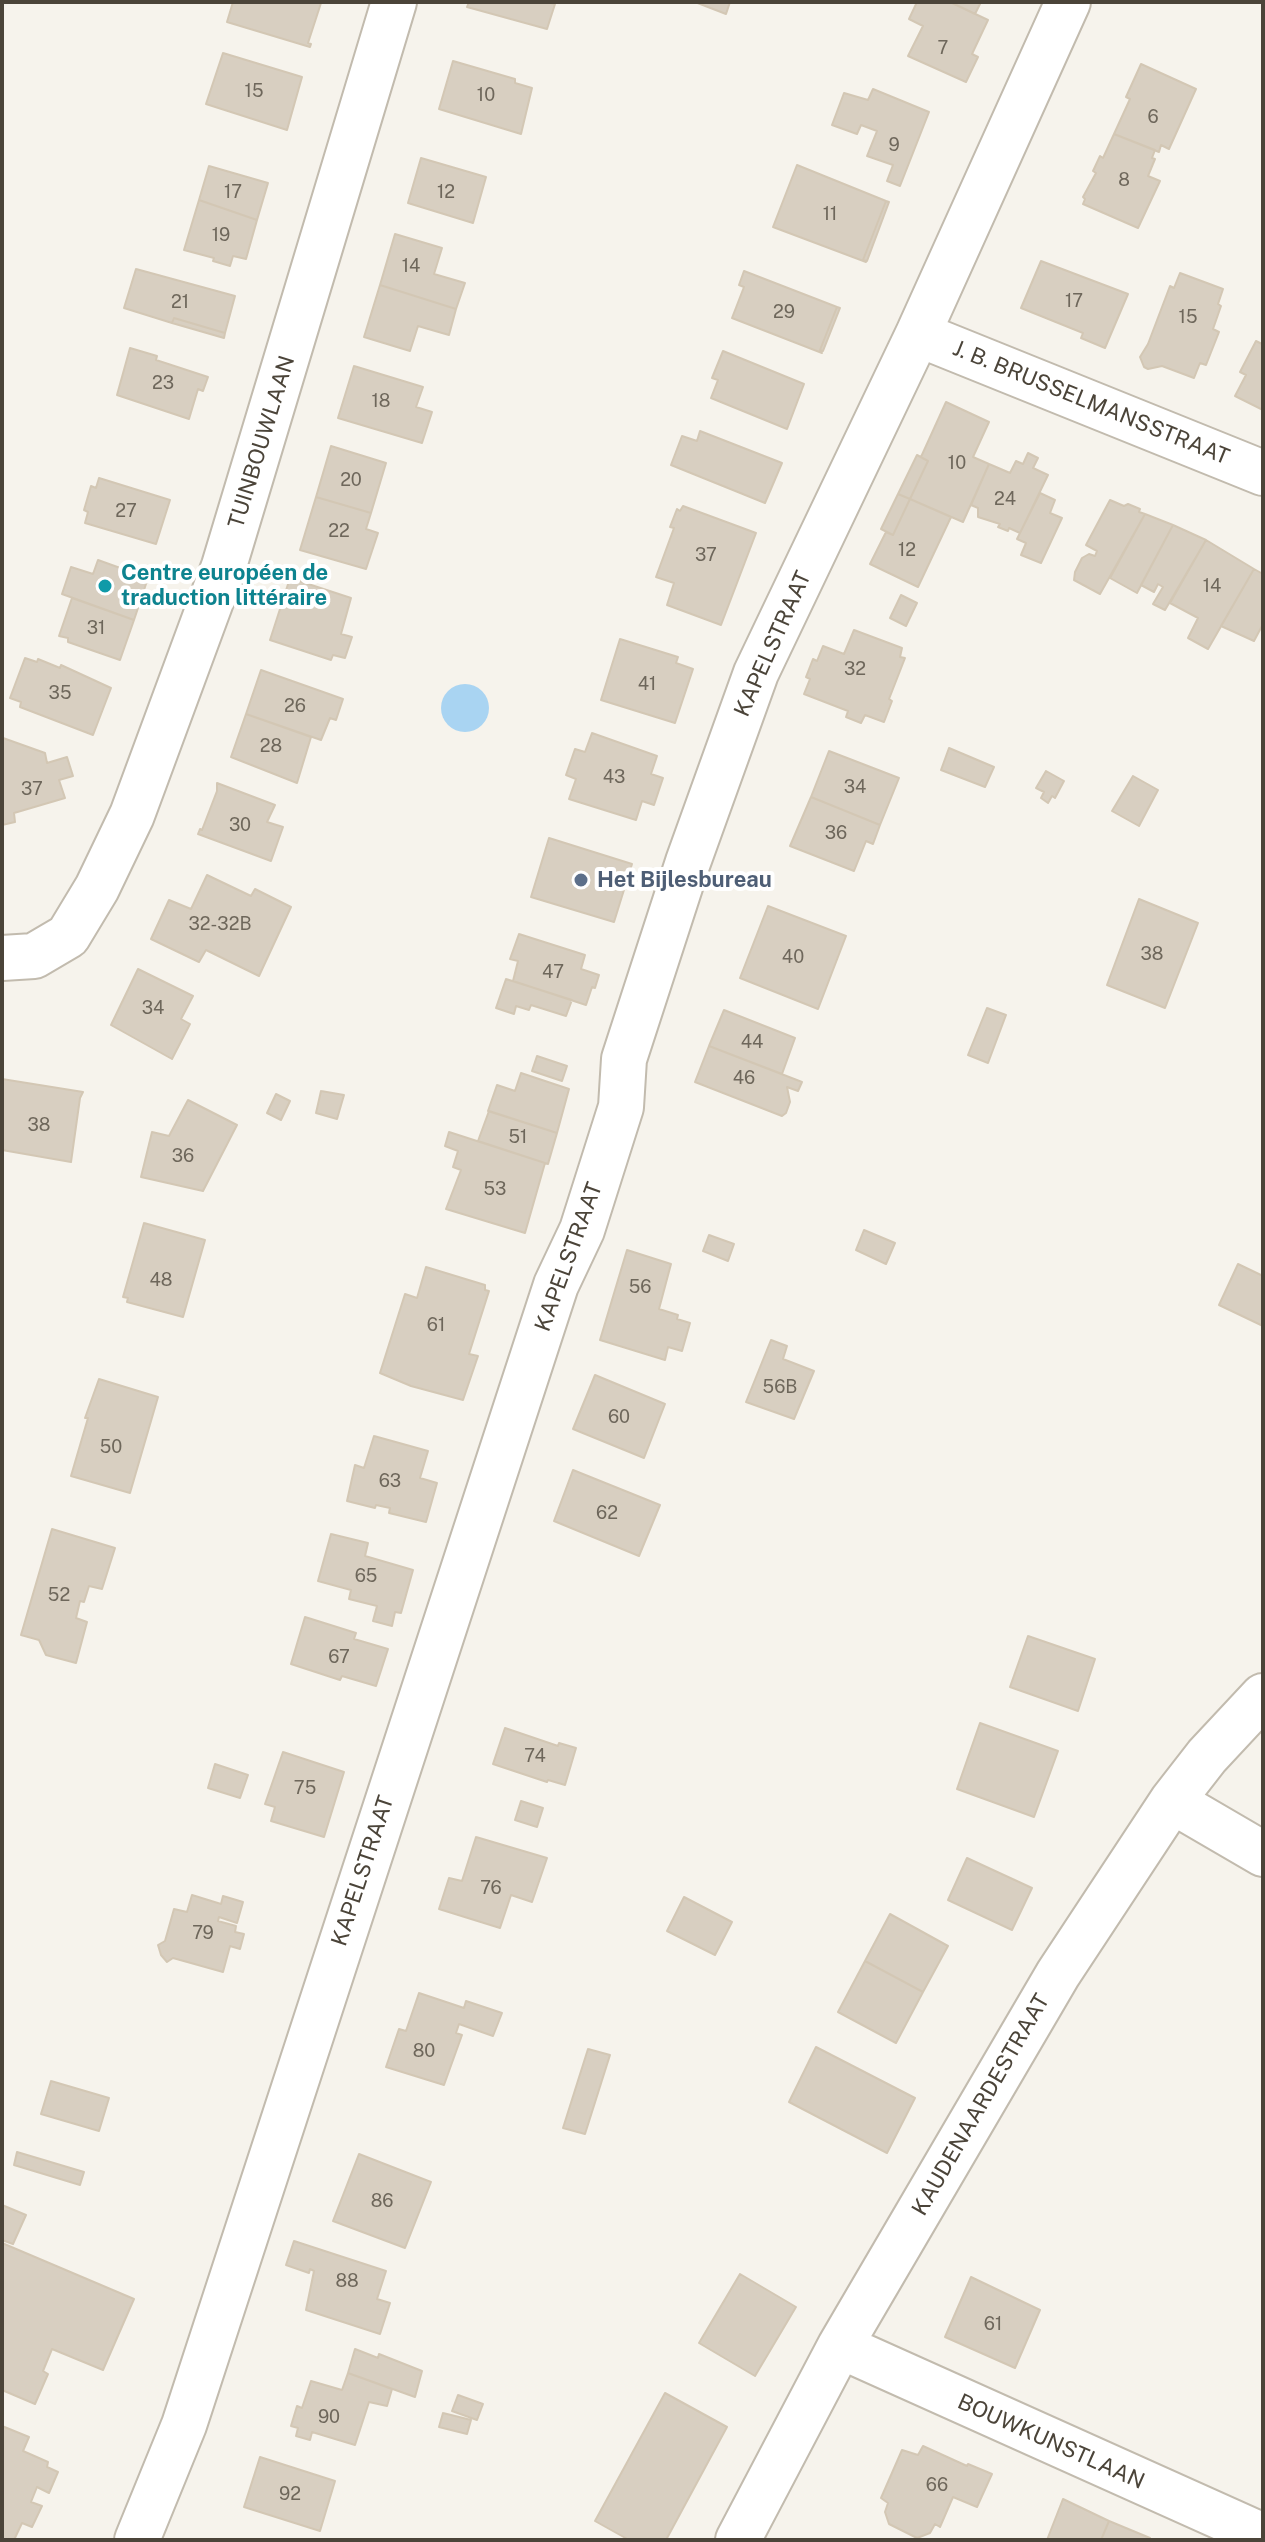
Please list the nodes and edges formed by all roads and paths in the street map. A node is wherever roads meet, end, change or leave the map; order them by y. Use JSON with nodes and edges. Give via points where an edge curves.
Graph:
{"nodes":[{"id":1,"x":394,"y":2,"type":"edge"},
{"id":2,"x":1068,"y":2,"type":"edge"},
{"id":3,"x":918,"y":334,"type":"junction"},
{"id":4,"x":1263,"y":473,"type":"edge"},
{"id":5,"x":2,"y":958,"type":"edge"},
{"id":6,"x":1263,"y":1696,"type":"edge"},
{"id":7,"x":1172,"y":1801,"type":"junction"},
{"id":8,"x":1263,"y":1854,"type":"edge"},
{"id":9,"x":840,"y":2346,"type":"junction"},
{"id":10,"x":1263,"y":2536,"type":"edge"},
{"id":11,"x":137,"y":2540,"type":"edge"},
{"id":12,"x":738,"y":2540,"type":"edge"}],
"edges":[{"from":1,"to":5,"type":"street","name":"TUINBOUWLAAN","via":[[224,566],[132,815],[68,936],[34,956]]},
{"from":2,"to":3,"type":"street","name":"KAPELSTRAAT"},
{"from":3,"to":4,"type":"street","name":"J. B. BRUSSELMANSSTRAAT"},
{"from":3,"to":11,"type":"street","name":"KAPELSTRAAT","via":[[756,673],[688,862],[624,1059],[621,1107],[582,1230],[556,1285],[184,2425]]},
{"from":6,"to":7,"type":"street","name":"KAUDENAARDESTRAAT"},
{"from":7,"to":8,"type":"street"},
{"from":7,"to":9,"type":"street","name":"KAUDENAARDESTRAAT","via":[[1058,1974]]},
{"from":9,"to":10,"type":"street","name":"BOUWKUNSTLAAN"},
{"from":9,"to":12,"type":"street","name":"KAUDENAARDESTRAAT"}]}
